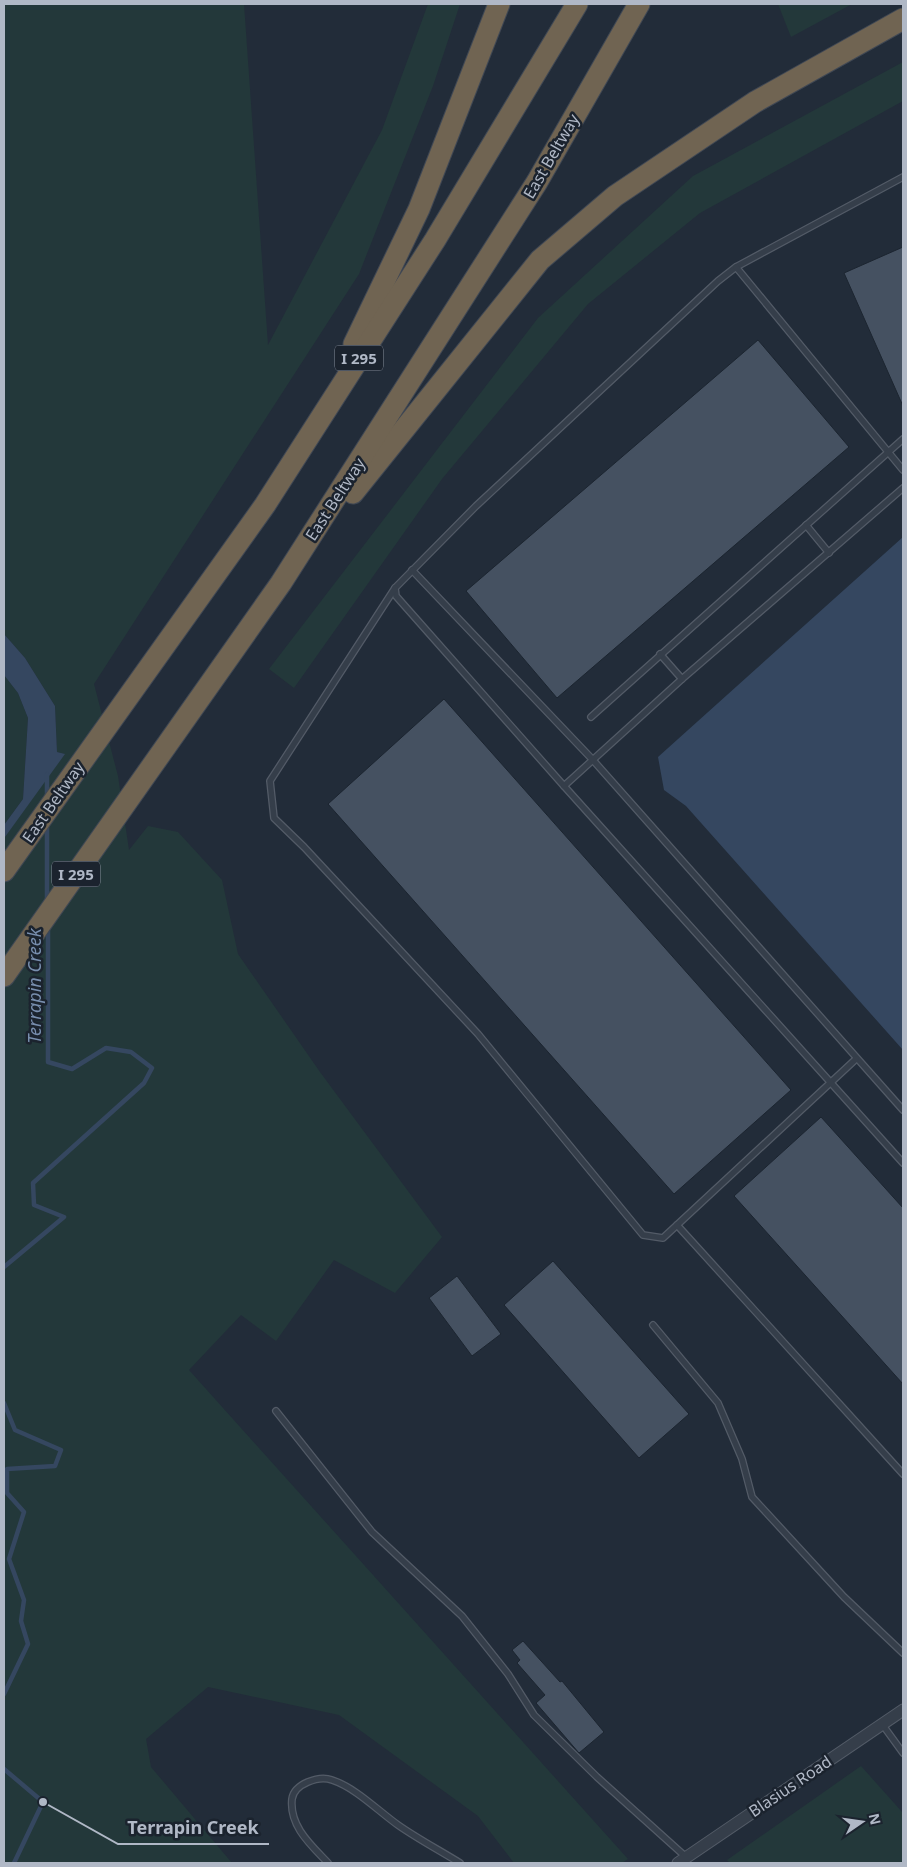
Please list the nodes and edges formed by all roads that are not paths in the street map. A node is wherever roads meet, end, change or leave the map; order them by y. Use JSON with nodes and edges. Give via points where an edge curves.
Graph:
{"nodes":[{"id":1,"x":499,"y":4,"type":"edge"},
{"id":2,"x":577,"y":4,"type":"edge"},
{"id":3,"x":639,"y":4,"type":"edge"},
{"id":4,"x":903,"y":19,"type":"edge"},
{"id":5,"x":903,"y":177,"type":"edge"},
{"id":6,"x":736,"y":267,"type":"junction"},
{"id":7,"x":315,"y":427,"type":"junction"},
{"id":8,"x":903,"y":439,"type":"edge"},
{"id":9,"x":888,"y":451,"type":"junction"},
{"id":10,"x":903,"y":470,"type":"edge"},
{"id":11,"x":903,"y":488,"type":"edge"},
{"id":12,"x":806,"y":525,"type":"junction"},
{"id":13,"x":829,"y":553,"type":"junction"},
{"id":14,"x":412,"y":570,"type":"junction"},
{"id":15,"x":281,"y":583,"type":"junction"},
{"id":16,"x":394,"y":588,"type":"junction"},
{"id":17,"x":660,"y":654,"type":"junction"},
{"id":18,"x":682,"y":679,"type":"junction"},
{"id":19,"x":590,"y":717,"type":"dead end"},
{"id":20,"x":592,"y":759,"type":"junction"},
{"id":21,"x":564,"y":786,"type":"junction"},
{"id":22,"x":4,"y":871,"type":"edge"},
{"id":23,"x":4,"y":976,"type":"edge"},
{"id":24,"x":856,"y":1059,"type":"junction"},
{"id":25,"x":831,"y":1084,"type":"junction"},
{"id":26,"x":903,"y":1110,"type":"edge"},
{"id":27,"x":903,"y":1163,"type":"edge"},
{"id":28,"x":677,"y":1225,"type":"junction"},
{"id":29,"x":652,"y":1325,"type":"dead end"},
{"id":30,"x":276,"y":1411,"type":"dead end"},
{"id":31,"x":903,"y":1474,"type":"edge"},
{"id":32,"x":903,"y":1652,"type":"edge"},
{"id":33,"x":903,"y":1710,"type":"edge"},
{"id":34,"x":882,"y":1724,"type":"junction"},
{"id":35,"x":903,"y":1753,"type":"edge"},
{"id":36,"x":681,"y":1861,"type":"edge"},
{"id":37,"x":328,"y":1863,"type":"edge"},
{"id":38,"x":460,"y":1863,"type":"edge"}],
"edges":[{"from":1,"to":7,"type":"highway","via":[[419,209]]},
{"from":2,"to":7,"type":"highway","name":"East Beltway","number":"I 295","via":[[435,240]]},
{"from":3,"to":15,"type":"highway","name":"East Beltway","number":"I 295","via":[[537,182]]},
{"from":4,"to":15,"type":"highway","via":[[755,102],[615,196],[540,260]]},
{"from":5,"to":6,"type":"lane"},
{"from":6,"to":9,"type":"lane"},
{"from":6,"to":14,"type":"lane","via":[[476,506]]},
{"from":7,"to":22,"type":"highway","name":"East Beltway","number":"I 295","via":[[265,505]]},
{"from":8,"to":9,"type":"lane"},
{"from":9,"to":10,"type":"lane"},
{"from":9,"to":12,"type":"lane"},
{"from":11,"to":13,"type":"lane"},
{"from":12,"to":13,"type":"lane"},
{"from":12,"to":17,"type":"lane"},
{"from":13,"to":18,"type":"lane"},
{"from":14,"to":16,"type":"lane"},
{"from":14,"to":20,"type":"lane"},
{"from":15,"to":23,"type":"highway","name":"East Beltway","number":"I 295"},
{"from":16,"to":21,"type":"lane","via":[[396,596]]},
{"from":16,"to":28,"type":"lane","via":[[270,781],[274,818],[478,1034],[643,1235],[663,1238]]},
{"from":17,"to":18,"type":"lane"},
{"from":17,"to":19,"type":"lane"},
{"from":18,"to":20,"type":"lane"},
{"from":20,"to":21,"type":"lane"},
{"from":20,"to":24,"type":"lane"},
{"from":21,"to":25,"type":"lane"},
{"from":24,"to":25,"type":"lane"},
{"from":24,"to":26,"type":"lane"},
{"from":25,"to":27,"type":"lane"},
{"from":25,"to":28,"type":"lane"},
{"from":28,"to":31,"type":"lane"},
{"from":29,"to":32,"type":"lane","via":[[718,1403],[742,1459],[752,1497],[844,1597]]},
{"from":30,"to":36,"type":"lane","via":[[372,1532],[462,1616],[508,1674],[534,1715]]},
{"from":33,"to":34,"type":"street","name":"Blasius Road"},
{"from":34,"to":35,"type":"lane"},
{"from":34,"to":36,"type":"street","name":"Blasius Road"},
{"from":37,"to":38,"type":"lane","via":[[305,1839],[291,1809],[293,1794],[298,1787],[329,1778],[343,1784],[399,1826]]}]}
